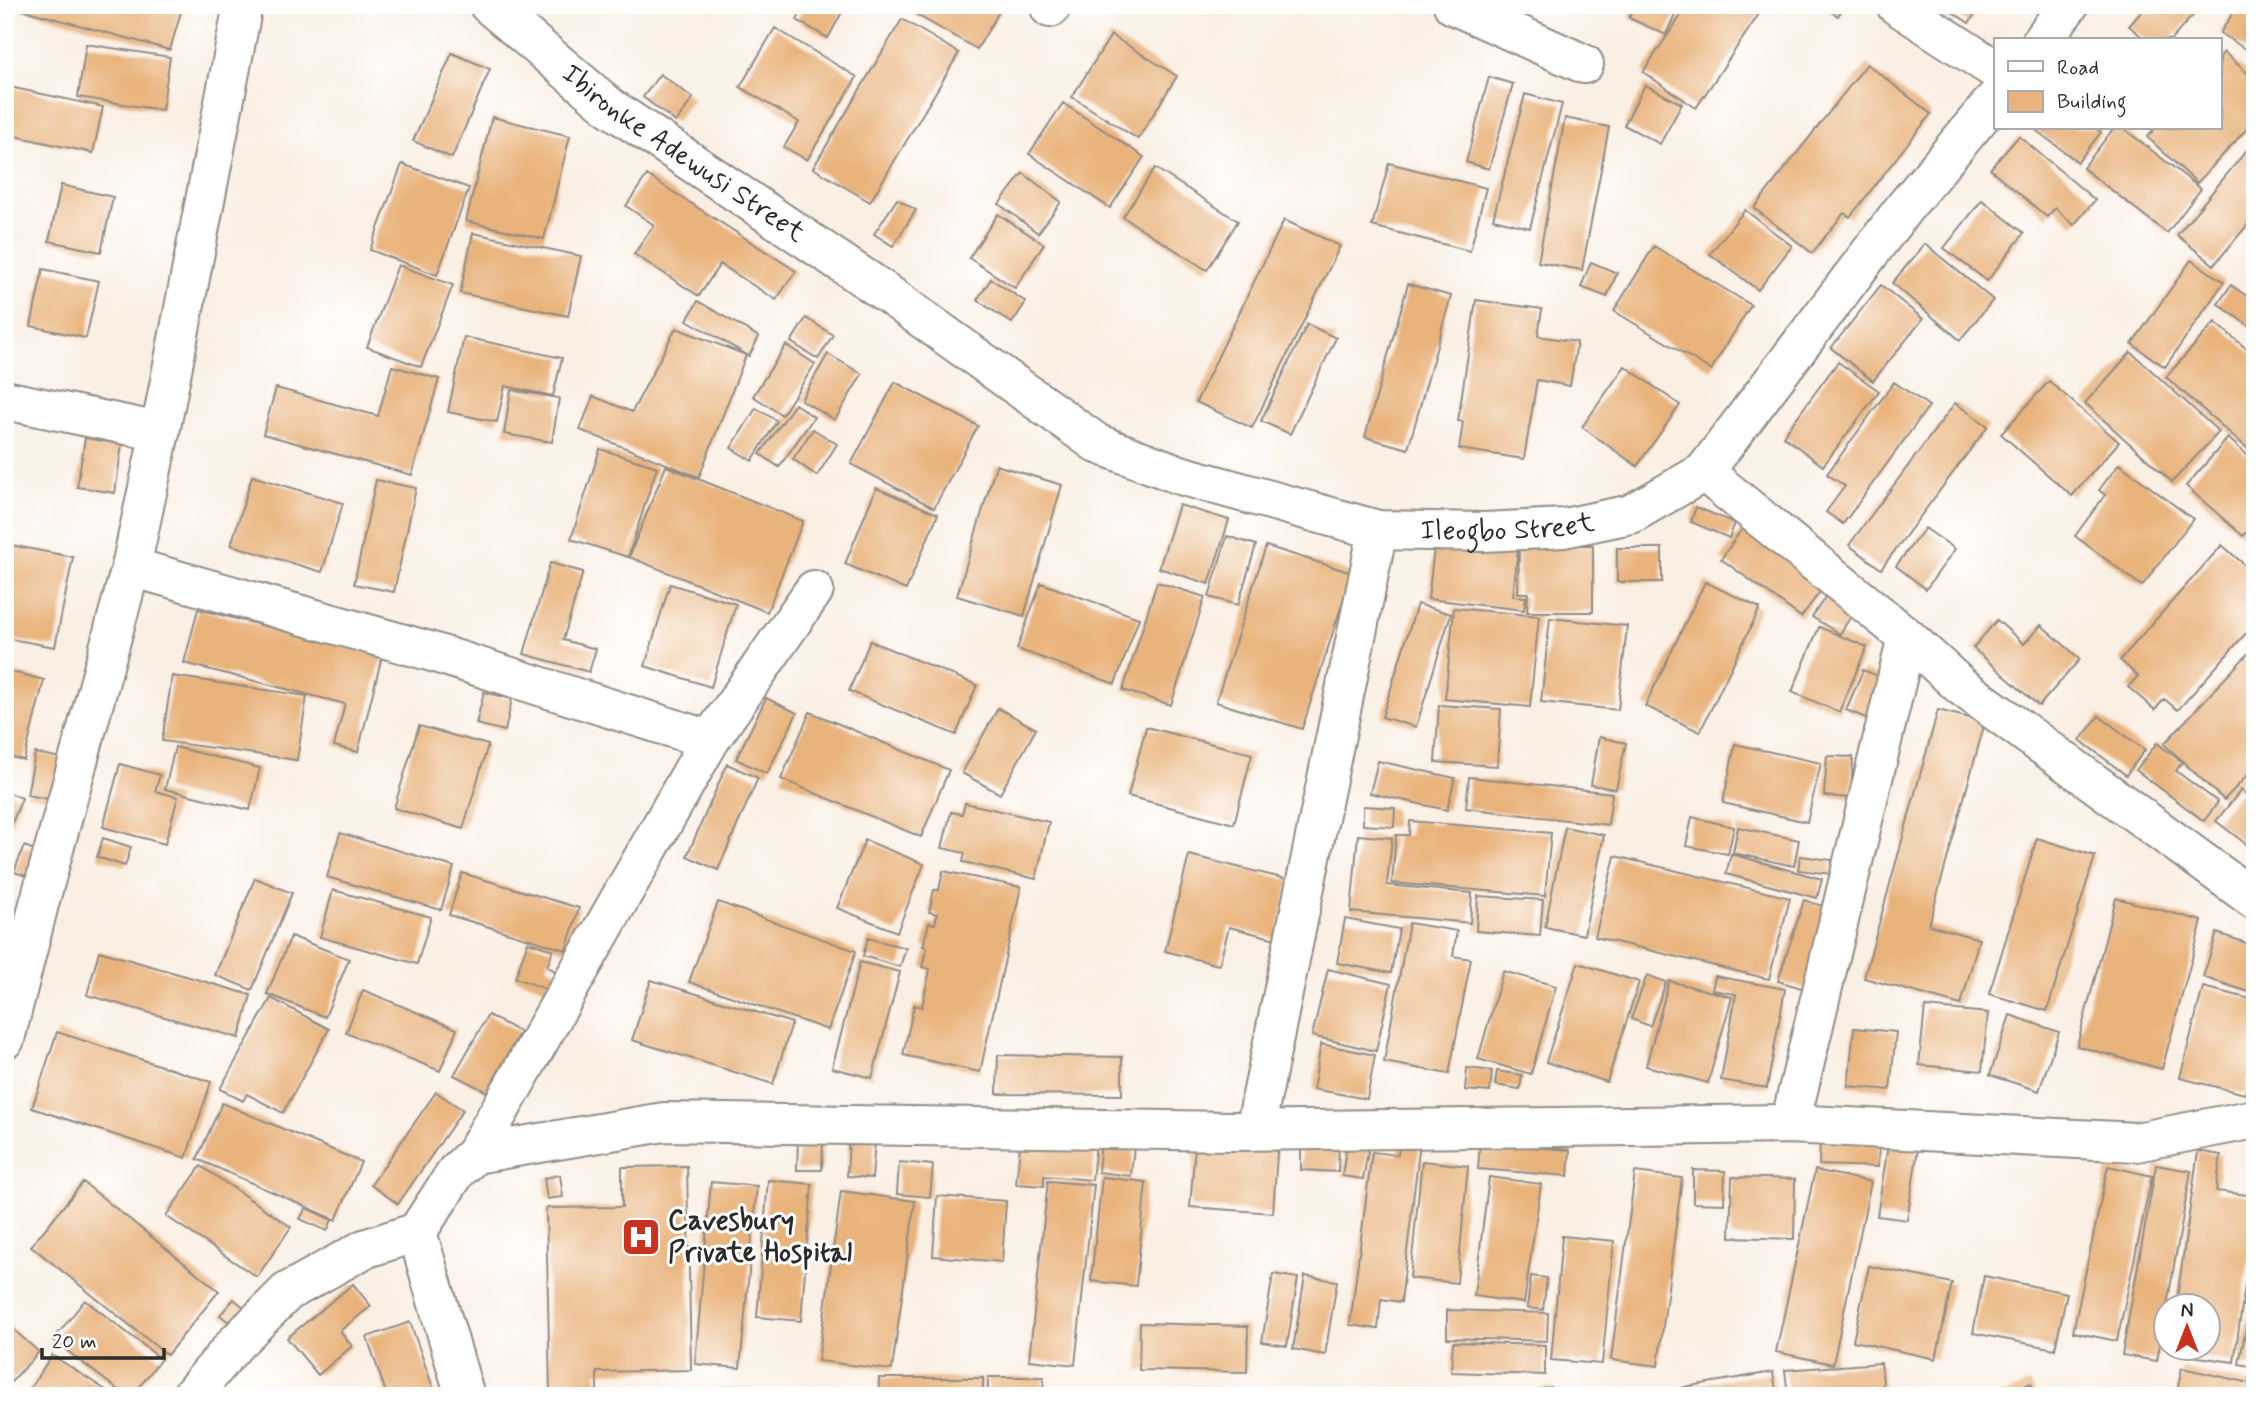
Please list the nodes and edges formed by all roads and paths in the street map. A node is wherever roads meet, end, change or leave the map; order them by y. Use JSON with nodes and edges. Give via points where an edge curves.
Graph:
{"nodes":[{"id":1,"x":243,"y":5,"type":"edge"},
{"id":2,"x":488,"y":5,"type":"edge"},
{"id":3,"x":1454,"y":5,"type":"edge"},
{"id":4,"x":1896,"y":5,"type":"edge"},
{"id":5,"x":2069,"y":5,"type":"edge"},
{"id":6,"x":2044,"y":38,"type":"edge"},
{"id":7,"x":1584,"y":64,"type":"dead end"},
{"id":8,"x":1994,"y":69,"type":"edge"},
{"id":9,"x":1994,"y":100,"type":"edge"},
{"id":10,"x":885,"y":292,"type":"joint"},
{"id":11,"x":5,"y":400,"type":"edge"},
{"id":12,"x":160,"y":432,"type":"junction"},
{"id":13,"x":1704,"y":471,"type":"junction"},
{"id":14,"x":1378,"y":530,"type":"junction"},
{"id":15,"x":131,"y":567,"type":"junction"},
{"id":16,"x":814,"y":590,"type":"dead end"},
{"id":17,"x":1907,"y":637,"type":"junction"},
{"id":18,"x":710,"y":740,"type":"junction"},
{"id":19,"x":2255,"y":900,"type":"edge"},
{"id":20,"x":5,"y":1039,"type":"edge"},
{"id":21,"x":2255,"y":1119,"type":"edge"},
{"id":22,"x":1790,"y":1124,"type":"junction"},
{"id":23,"x":1255,"y":1130,"type":"junction"},
{"id":24,"x":475,"y":1154,"type":"junction"},
{"id":25,"x":416,"y":1233,"type":"junction"},
{"id":26,"x":191,"y":1396,"type":"edge"},
{"id":27,"x":465,"y":1396,"type":"edge"}],
"edges":[{"from":1,"to":12,"type":"street"},
{"from":2,"to":10,"type":"street","name":"Ibironke Adewusi Street","via":[[611,108]]},
{"from":3,"to":7,"type":"street"},
{"from":4,"to":8,"type":"street"},
{"from":5,"to":6,"type":"street"},
{"from":9,"to":13,"type":"street","name":"Ileogbo Street","via":[[1904,208]]},
{"from":10,"to":14,"type":"street","name":"Ileogbo Street","via":[[1098,444],[1180,475]]},
{"from":11,"to":12,"type":"street"},
{"from":12,"to":15,"type":"street"},
{"from":13,"to":14,"type":"street","name":"Ileogbo Street","via":[[1631,514],[1564,528]]},
{"from":13,"to":17,"type":"street"},
{"from":14,"to":23,"type":"street"},
{"from":15,"to":18,"type":"street","via":[[429,651]]},
{"from":15,"to":20,"type":"street"},
{"from":16,"to":18,"type":"street"},
{"from":17,"to":19,"type":"street","via":[[1961,686]]},
{"from":17,"to":22,"type":"street"},
{"from":18,"to":24,"type":"street"},
{"from":21,"to":22,"type":"street","via":[[2136,1142]]},
{"from":22,"to":23,"type":"street"},
{"from":23,"to":24,"type":"street","via":[[664,1122]]},
{"from":24,"to":25,"type":"street","via":[[456,1172]]},
{"from":25,"to":26,"type":"street","via":[[364,1249],[287,1292]]},
{"from":25,"to":27,"type":"street"}]}
